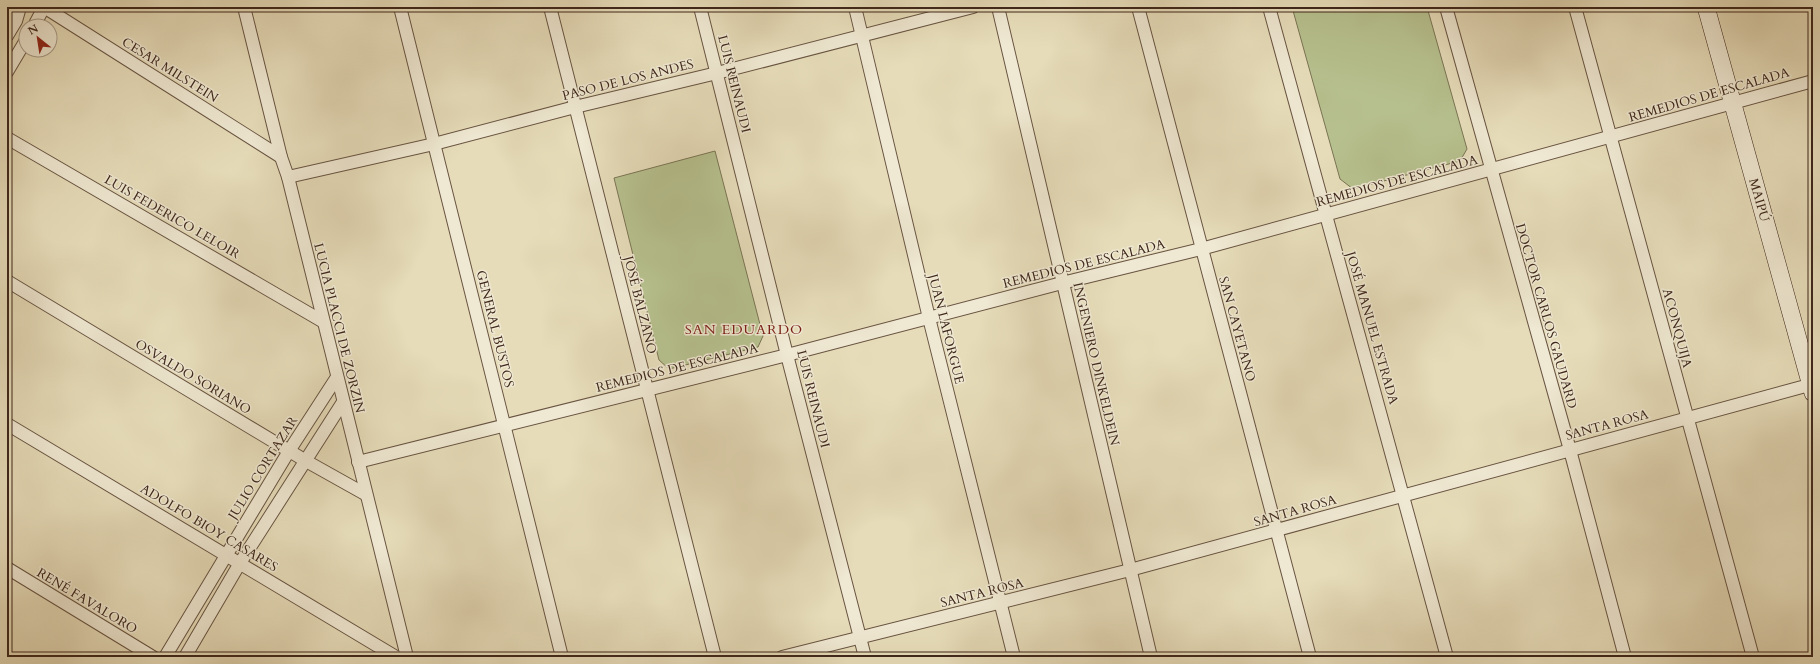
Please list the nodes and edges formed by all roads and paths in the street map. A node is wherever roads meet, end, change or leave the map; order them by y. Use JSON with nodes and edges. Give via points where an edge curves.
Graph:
{"nodes":[{"id":1,"x":20,"y":7,"type":"edge"},
{"id":2,"x":44,"y":7,"type":"edge"},
{"id":3,"x":244,"y":7,"type":"edge"},
{"id":4,"x":400,"y":7,"type":"edge"},
{"id":5,"x":550,"y":7,"type":"edge"},
{"id":6,"x":700,"y":7,"type":"edge"},
{"id":7,"x":855,"y":7,"type":"edge"},
{"id":8,"x":973,"y":7,"type":"edge"},
{"id":9,"x":998,"y":7,"type":"edge"},
{"id":10,"x":1138,"y":7,"type":"edge"},
{"id":11,"x":1269,"y":7,"type":"edge"},
{"id":12,"x":1446,"y":7,"type":"edge"},
{"id":13,"x":1575,"y":7,"type":"edge"},
{"id":14,"x":1706,"y":7,"type":"edge"},
{"id":15,"x":38,"y":18,"type":"edge"},
{"id":16,"x":7,"y":36,"type":"edge"},
{"id":17,"x":862,"y":36,"type":"junction"},
{"id":18,"x":18,"y":53,"type":"edge"},
{"id":19,"x":7,"y":72,"type":"edge"},
{"id":20,"x":717,"y":73,"type":"junction"},
{"id":21,"x":1813,"y":81,"type":"edge"},
{"id":22,"x":1733,"y":103,"type":"junction"},
{"id":23,"x":575,"y":107,"type":"junction"},
{"id":24,"x":1610,"y":137,"type":"junction"},
{"id":25,"x":7,"y":138,"type":"edge"},
{"id":26,"x":434,"y":144,"type":"junction"},
{"id":27,"x":281,"y":157,"type":"junction"},
{"id":28,"x":1490,"y":170,"type":"junction"},
{"id":29,"x":288,"y":177,"type":"junction"},
{"id":30,"x":1326,"y":215,"type":"junction"},
{"id":31,"x":1200,"y":249,"type":"junction"},
{"id":32,"x":7,"y":281,"type":"edge"},
{"id":33,"x":1062,"y":283,"type":"junction"},
{"id":34,"x":929,"y":318,"type":"junction"},
{"id":35,"x":322,"y":321,"type":"junction"},
{"id":36,"x":787,"y":355,"type":"junction"},
{"id":37,"x":337,"y":377,"type":"junction"},
{"id":38,"x":1812,"y":387,"type":"edge"},
{"id":39,"x":646,"y":390,"type":"junction"},
{"id":40,"x":343,"y":402,"type":"junction"},
{"id":41,"x":1688,"y":418,"type":"junction"},
{"id":42,"x":7,"y":424,"type":"edge"},
{"id":43,"x":505,"y":427,"type":"junction"},
{"id":44,"x":1570,"y":450,"type":"junction"},
{"id":45,"x":289,"y":451,"type":"junction"},
{"id":46,"x":306,"y":461,"type":"junction"},
{"id":47,"x":358,"y":462,"type":"junction"},
{"id":48,"x":365,"y":494,"type":"junction"},
{"id":49,"x":1404,"y":495,"type":"junction"},
{"id":50,"x":1277,"y":531,"type":"junction"},
{"id":51,"x":226,"y":555,"type":"junction"},
{"id":52,"x":240,"y":564,"type":"junction"},
{"id":53,"x":7,"y":568,"type":"edge"},
{"id":54,"x":1130,"y":570,"type":"junction"},
{"id":55,"x":1001,"y":602,"type":"junction"},
{"id":56,"x":860,"y":638,"type":"junction"},
{"id":57,"x":153,"y":657,"type":"edge"},
{"id":58,"x":166,"y":657,"type":"edge"},
{"id":59,"x":185,"y":657,"type":"edge"},
{"id":60,"x":396,"y":657,"type":"edge"},
{"id":61,"x":407,"y":657,"type":"edge"},
{"id":62,"x":562,"y":657,"type":"edge"},
{"id":63,"x":715,"y":657,"type":"edge"},
{"id":64,"x":782,"y":657,"type":"edge"},
{"id":65,"x":865,"y":657,"type":"edge"},
{"id":66,"x":1014,"y":657,"type":"edge"},
{"id":67,"x":1151,"y":657,"type":"edge"},
{"id":68,"x":1310,"y":657,"type":"edge"},
{"id":69,"x":1447,"y":657,"type":"edge"},
{"id":70,"x":1625,"y":657,"type":"edge"},
{"id":71,"x":1753,"y":657,"type":"edge"}],
"edges":[{"from":1,"to":16,"type":"street","via":[[16,21]]},
{"from":2,"to":15,"type":"street"},
{"from":2,"to":27,"type":"street","name":"CESAR MILSTEIN"},
{"from":3,"to":27,"type":"street","name":"LUCIA PLACCI DE ZORZIN"},
{"from":4,"to":26,"type":"street","name":"GENERAL BUSTOS"},
{"from":5,"to":23,"type":"street","name":"JOSÉ BALZANO"},
{"from":6,"to":20,"type":"street","name":"LUIS REINAUDI"},
{"from":7,"to":17,"type":"street","name":"JUAN LAFORGUE"},
{"from":8,"to":17,"type":"street","name":"PASO DE LOS ANDES"},
{"from":9,"to":33,"type":"street","name":"INGENIERO DINKELDEIN"},
{"from":10,"to":31,"type":"street","name":"SAN CAYETANO"},
{"from":11,"to":30,"type":"street","name":"JOSÉ MANUEL ESTRADA"},
{"from":12,"to":28,"type":"street","name":"DOCTOR CARLOS GAUDARD"},
{"from":13,"to":24,"type":"street","name":"ACONQUIJA"},
{"from":14,"to":22,"type":"main road","name":"MAIPÚ"},
{"from":17,"to":20,"type":"street","name":"PASO DE LOS ANDES"},
{"from":17,"to":34,"type":"street","name":"JUAN LAFORGUE"},
{"from":18,"to":19,"type":"street"},
{"from":20,"to":23,"type":"street","name":"PASO DE LOS ANDES"},
{"from":20,"to":36,"type":"street","name":"LUIS REINAUDI"},
{"from":21,"to":22,"type":"street","name":"REMEDIOS DE ESCALADA"},
{"from":22,"to":24,"type":"street","name":"REMEDIOS DE ESCALADA"},
{"from":22,"to":38,"type":"main road","name":"MAIPÚ"},
{"from":23,"to":26,"type":"street","name":"PASO DE LOS ANDES"},
{"from":23,"to":39,"type":"street","name":"JOSÉ BALZANO"},
{"from":24,"to":28,"type":"street","name":"REMEDIOS DE ESCALADA"},
{"from":24,"to":41,"type":"street","name":"ACONQUIJA"},
{"from":25,"to":35,"type":"street","name":"LUIS FEDERICO LELOIR"},
{"from":26,"to":29,"type":"street","name":"PASO DE LOS ANDES"},
{"from":26,"to":43,"type":"street","name":"GENERAL BUSTOS"},
{"from":27,"to":29,"type":"street","name":"LUCIA PLACCI DE ZORZIN"},
{"from":28,"to":30,"type":"street","name":"REMEDIOS DE ESCALADA"},
{"from":28,"to":44,"type":"street","name":"DOCTOR CARLOS GAUDARD"},
{"from":29,"to":35,"type":"street","name":"LUCIA PLACCI DE ZORZIN"},
{"from":30,"to":31,"type":"street","name":"REMEDIOS DE ESCALADA"},
{"from":30,"to":49,"type":"street","name":"JOSÉ MANUEL ESTRADA"},
{"from":31,"to":33,"type":"street","name":"REMEDIOS DE ESCALADA"},
{"from":31,"to":50,"type":"street","name":"SAN CAYETANO"},
{"from":32,"to":45,"type":"street","name":"OSVALDO SORIANO"},
{"from":33,"to":34,"type":"street","name":"REMEDIOS DE ESCALADA"},
{"from":33,"to":54,"type":"street","name":"INGENIERO DINKELDEIN"},
{"from":34,"to":36,"type":"street","name":"REMEDIOS DE ESCALADA"},
{"from":34,"to":55,"type":"street","name":"JUAN LAFORGUE"},
{"from":35,"to":37,"type":"street","name":"LUCIA PLACCI DE ZORZIN"},
{"from":36,"to":39,"type":"street","name":"REMEDIOS DE ESCALADA"},
{"from":36,"to":56,"type":"street","name":"LUIS REINAUDI"},
{"from":37,"to":40,"type":"street","name":"LUCIA PLACCI DE ZORZIN"},
{"from":37,"to":45,"type":"street","name":"JULIO CORTAZAR"},
{"from":38,"to":41,"type":"street","name":"SANTA ROSA"},
{"from":39,"to":43,"type":"street","name":"REMEDIOS DE ESCALADA"},
{"from":39,"to":63,"type":"street","name":"JOSÉ BALZANO"},
{"from":40,"to":46,"type":"street"},
{"from":40,"to":47,"type":"street","name":"LUCIA PLACCI DE ZORZIN"},
{"from":41,"to":44,"type":"street","name":"SANTA ROSA"},
{"from":41,"to":71,"type":"street","name":"ACONQUIJA"},
{"from":42,"to":51,"type":"street","name":"ADOLFO BIOY CASARES"},
{"from":43,"to":47,"type":"street","name":"REMEDIOS DE ESCALADA"},
{"from":43,"to":62,"type":"street","name":"GENERAL BUSTOS"},
{"from":44,"to":49,"type":"street","name":"SANTA ROSA"},
{"from":44,"to":70,"type":"street","name":"DOCTOR CARLOS GAUDARD"},
{"from":45,"to":46,"type":"street","name":"OSVALDO SORIANO"},
{"from":45,"to":51,"type":"street","name":"JULIO CORTAZAR"},
{"from":46,"to":48,"type":"street","name":"OSVALDO SORIANO"},
{"from":46,"to":52,"type":"street"},
{"from":47,"to":48,"type":"street","name":"LUCIA PLACCI DE ZORZIN"},
{"from":48,"to":61,"type":"street","name":"LUCIA PLACCI DE ZORZIN"},
{"from":49,"to":50,"type":"street","name":"SANTA ROSA"},
{"from":49,"to":69,"type":"street","name":"JOSÉ MANUEL ESTRADA"},
{"from":50,"to":54,"type":"street","name":"SANTA ROSA"},
{"from":50,"to":68,"type":"street","name":"SAN CAYETANO"},
{"from":51,"to":52,"type":"street","name":"ADOLFO BIOY CASARES"},
{"from":51,"to":58,"type":"street","name":"JULIO CORTAZAR"},
{"from":52,"to":59,"type":"street"},
{"from":52,"to":60,"type":"street","name":"ADOLFO BIOY CASARES"},
{"from":53,"to":57,"type":"street","name":"RENÉ FAVALORO"},
{"from":54,"to":55,"type":"street","name":"SANTA ROSA"},
{"from":54,"to":67,"type":"street","name":"INGENIERO DINKELDEIN"},
{"from":55,"to":56,"type":"street","name":"SANTA ROSA"},
{"from":55,"to":66,"type":"street","name":"JUAN LAFORGUE"},
{"from":56,"to":64,"type":"street","name":"SANTA ROSA"},
{"from":56,"to":65,"type":"street","name":"LUIS REINAUDI"}]}
